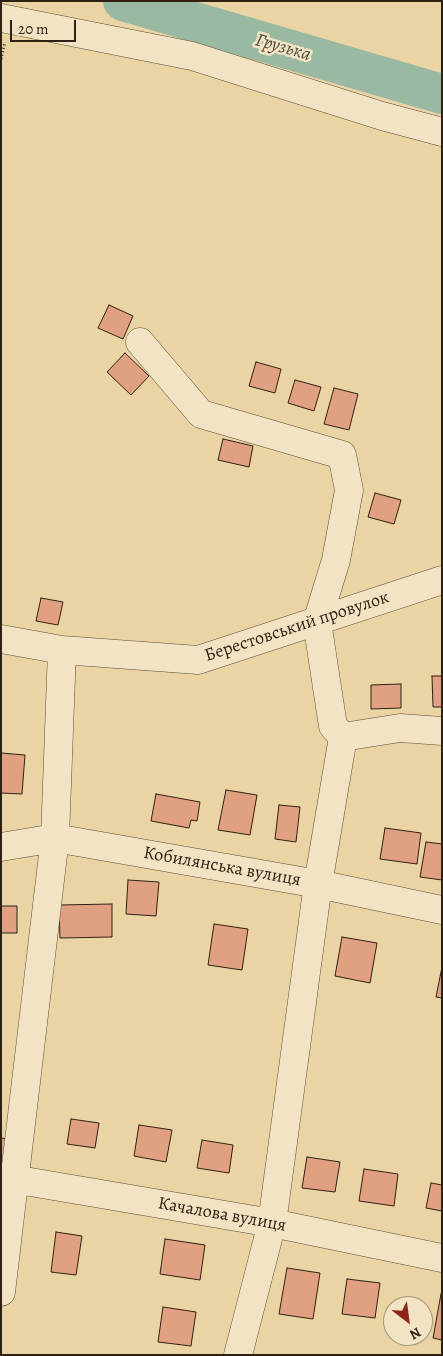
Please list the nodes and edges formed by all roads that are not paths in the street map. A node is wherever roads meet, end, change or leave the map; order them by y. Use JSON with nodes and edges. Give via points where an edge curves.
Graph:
{"nodes":[{"id":1,"x":1,"y":18,"type":"edge"},
{"id":2,"x":442,"y":132,"type":"edge"},
{"id":3,"x":140,"y":342,"type":"dead end"},
{"id":4,"x":442,"y":580,"type":"edge"},
{"id":5,"x":317,"y":622,"type":"junction"},
{"id":6,"x":1,"y":638,"type":"edge"},
{"id":7,"x":62,"y":650,"type":"junction"},
{"id":8,"x":442,"y":731,"type":"edge"},
{"id":9,"x":343,"y":737,"type":"junction"},
{"id":10,"x":55,"y":838,"type":"junction"},
{"id":11,"x":1,"y":847,"type":"edge"},
{"id":12,"x":318,"y":884,"type":"junction"},
{"id":13,"x":442,"y":910,"type":"edge"},
{"id":14,"x":8,"y":1178,"type":"edge"},
{"id":15,"x":272,"y":1223,"type":"junction"},
{"id":16,"x":442,"y":1258,"type":"edge"},
{"id":17,"x":1,"y":1292,"type":"edge"},
{"id":18,"x":238,"y":1355,"type":"edge"}],
"edges":[{"from":1,"to":2,"type":"street","via":[[192,56]]},
{"from":3,"to":5,"type":"street","via":[[201,414],[342,455],[349,490],[336,560]]},
{"from":4,"to":5,"type":"street","name":"Берестовський провулок"},
{"from":5,"to":7,"type":"street","name":"Берестовський провулок","via":[[198,660]]},
{"from":5,"to":9,"type":"street","via":[[333,726]]},
{"from":6,"to":7,"type":"street","name":"Берестовський провулок"},
{"from":7,"to":10,"type":"street"},
{"from":8,"to":9,"type":"street","via":[[400,728]]},
{"from":9,"to":12,"type":"street"},
{"from":10,"to":11,"type":"street","name":"Кобилянська вулиця"},
{"from":10,"to":12,"type":"street","name":"Кобилянська вулиця"},
{"from":10,"to":14,"type":"street"},
{"from":12,"to":13,"type":"street","name":"Кобилянська вулиця"},
{"from":12,"to":15,"type":"street"},
{"from":14,"to":15,"type":"street","name":"Качалова вулиця"},
{"from":14,"to":17,"type":"street"},
{"from":15,"to":16,"type":"street","name":"Качалова вулиця"},
{"from":15,"to":18,"type":"street"}]}
